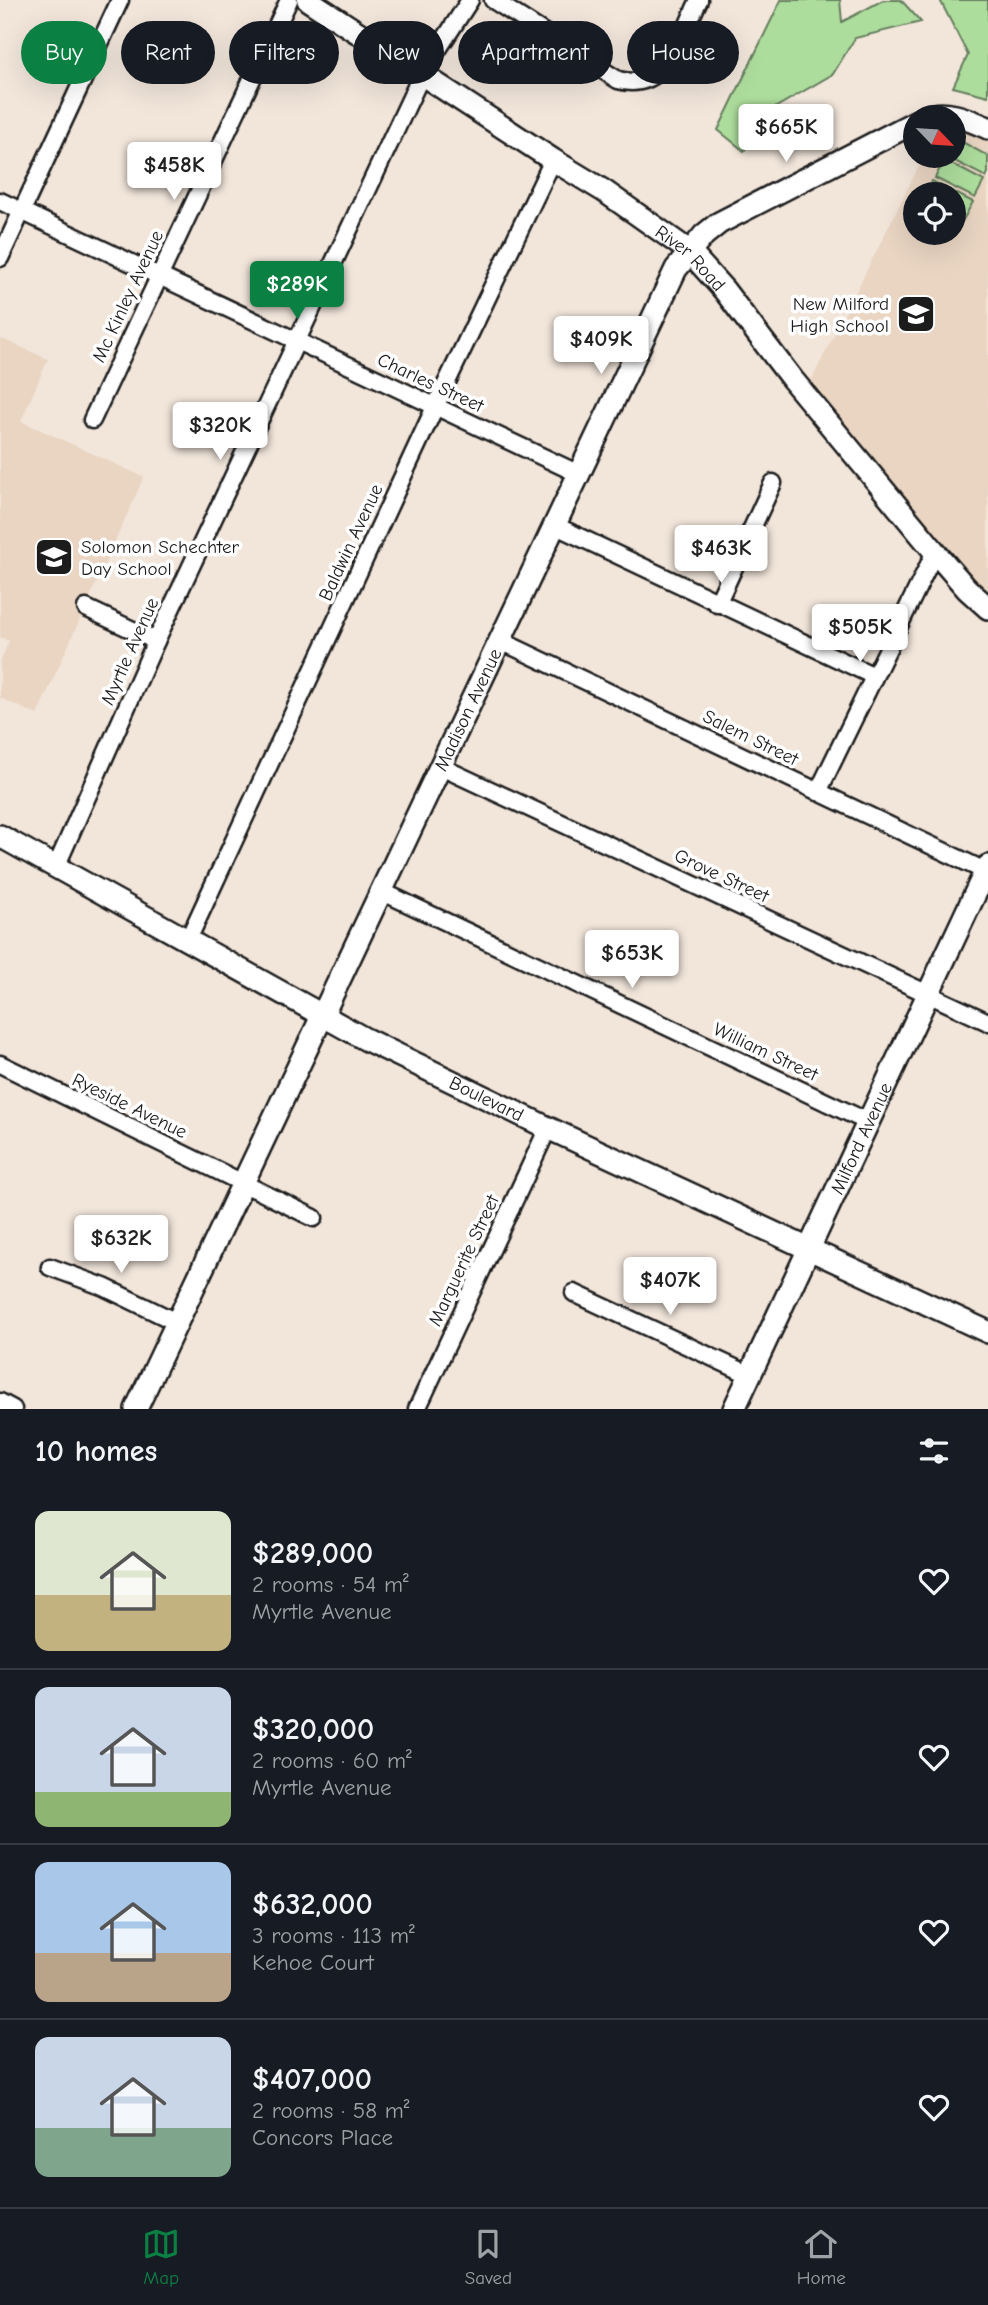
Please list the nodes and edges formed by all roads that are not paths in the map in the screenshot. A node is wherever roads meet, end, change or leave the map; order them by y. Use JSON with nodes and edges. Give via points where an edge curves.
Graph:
{"nodes":[{"id":1,"x":120,"y":0,"type":"edge"},
{"id":2,"x":289,"y":0,"type":"edge"},
{"id":3,"x":309,"y":0,"type":"edge"},
{"id":4,"x":470,"y":0,"type":"edge"},
{"id":5,"x":493,"y":0,"type":"edge"},
{"id":6,"x":699,"y":0,"type":"edge"},
{"id":7,"x":353,"y":29,"type":"edge"},
{"id":8,"x":444,"y":40,"type":"edge"},
{"id":9,"x":417,"y":84,"type":"edge"},
{"id":10,"x":437,"y":84,"type":"edge"},
{"id":11,"x":966,"y":119,"type":"edge"},
{"id":12,"x":903,"y":128,"type":"edge"},
{"id":13,"x":988,"y":128,"type":"edge"},
{"id":14,"x":553,"y":160,"type":"junction"},
{"id":15,"x":0,"y":201,"type":"edge"},
{"id":16,"x":22,"y":211,"type":"junction"},
{"id":17,"x":689,"y":251,"type":"junction"},
{"id":18,"x":0,"y":258,"type":"edge"},
{"id":19,"x":159,"y":276,"type":"junction"},
{"id":20,"x":298,"y":342,"type":"junction"},
{"id":21,"x":435,"y":407,"type":"junction"},
{"id":22,"x":92,"y":419,"type":"dead end"},
{"id":23,"x":579,"y":474,"type":"junction"},
{"id":24,"x":774,"y":483,"type":"dead end"},
{"id":25,"x":554,"y":525,"type":"junction"},
{"id":26,"x":935,"y":552,"type":"junction"},
{"id":27,"x":717,"y":604,"type":"junction"},
{"id":28,"x":86,"y":608,"type":"dead end"},
{"id":29,"x":988,"y":608,"type":"edge"},
{"id":30,"x":499,"y":640,"type":"junction"},
{"id":31,"x":156,"y":641,"type":"junction"},
{"id":32,"x":874,"y":676,"type":"junction"},
{"id":33,"x":439,"y":766,"type":"junction"},
{"id":34,"x":818,"y":792,"type":"junction"},
{"id":35,"x":0,"y":836,"type":"edge"},
{"id":36,"x":56,"y":867,"type":"junction"},
{"id":37,"x":987,"y":869,"type":"edge"},
{"id":38,"x":380,"y":891,"type":"junction"},
{"id":39,"x":187,"y":942,"type":"junction"},
{"id":40,"x":928,"y":994,"type":"junction"},
{"id":41,"x":321,"y":1016,"type":"junction"},
{"id":42,"x":988,"y":1022,"type":"edge"},
{"id":43,"x":0,"y":1064,"type":"edge"},
{"id":44,"x":868,"y":1122,"type":"junction"},
{"id":45,"x":548,"y":1128,"type":"junction"},
{"id":46,"x":242,"y":1184,"type":"junction"},
{"id":47,"x":314,"y":1218,"type":"dead end"},
{"id":48,"x":809,"y":1248,"type":"junction"},
{"id":49,"x":50,"y":1267,"type":"dead end"},
{"id":50,"x":574,"y":1293,"type":"dead end"},
{"id":51,"x":176,"y":1322,"type":"junction"},
{"id":52,"x":988,"y":1332,"type":"edge"},
{"id":53,"x":750,"y":1375,"type":"junction"},
{"id":54,"x":0,"y":1402,"type":"edge"},
{"id":55,"x":13,"y":1409,"type":"edge"},
{"id":56,"x":136,"y":1409,"type":"edge"},
{"id":57,"x":417,"y":1409,"type":"edge"},
{"id":58,"x":734,"y":1409,"type":"edge"}],
"edges":[{"from":1,"to":16,"type":"street"},
{"from":2,"to":19,"type":"street","name":"Mc Kinley Avenue"},
{"from":3,"to":7,"type":"street","name":"River Road"},
{"from":4,"to":8,"type":"street","name":"Myrtle Avenue"},
{"from":5,"to":6,"type":"street","via":[[618,80],[640,83],[667,66]]},
{"from":9,"to":20,"type":"street","name":"Myrtle Avenue"},
{"from":10,"to":14,"type":"street","name":"River Road"},
{"from":11,"to":13,"type":"street"},
{"from":12,"to":17,"type":"street","name":"Madison Avenue","via":[[719,223]]},
{"from":14,"to":17,"type":"street","name":"River Road"},
{"from":14,"to":21,"type":"street","name":"Baldwin Avenue"},
{"from":15,"to":16,"type":"street","name":"Charles Street"},
{"from":16,"to":18,"type":"street"},
{"from":16,"to":19,"type":"street","name":"Charles Street"},
{"from":17,"to":23,"type":"street","name":"Madison Avenue","via":[[666,289]]},
{"from":17,"to":26,"type":"street","name":"River Road"},
{"from":19,"to":20,"type":"street","name":"Charles Street"},
{"from":19,"to":22,"type":"street","name":"Mc Kinley Avenue"},
{"from":20,"to":21,"type":"street","name":"Charles Street"},
{"from":20,"to":31,"type":"street","name":"Myrtle Avenue"},
{"from":21,"to":23,"type":"street","name":"Charles Street"},
{"from":21,"to":39,"type":"street","name":"Baldwin Avenue"},
{"from":23,"to":25,"type":"street","name":"Madison Avenue"},
{"from":24,"to":27,"type":"street"},
{"from":25,"to":27,"type":"street"},
{"from":25,"to":30,"type":"street","name":"Madison Avenue"},
{"from":26,"to":29,"type":"street","name":"River Road"},
{"from":26,"to":32,"type":"street"},
{"from":27,"to":32,"type":"street"},
{"from":28,"to":31,"type":"street"},
{"from":30,"to":33,"type":"street","name":"Madison Avenue"},
{"from":30,"to":34,"type":"street","name":"Salem Street"},
{"from":31,"to":36,"type":"street","name":"Myrtle Avenue"},
{"from":32,"to":34,"type":"street"},
{"from":33,"to":38,"type":"street","name":"Madison Avenue"},
{"from":33,"to":40,"type":"street","name":"Grove Street"},
{"from":34,"to":37,"type":"street","name":"Salem Street"},
{"from":35,"to":36,"type":"street","name":"Boulevard"},
{"from":36,"to":39,"type":"street","name":"Boulevard"},
{"from":37,"to":40,"type":"street","name":"Milford Avenue"},
{"from":38,"to":41,"type":"street","name":"Madison Avenue"},
{"from":38,"to":44,"type":"street","name":"William Street"},
{"from":39,"to":41,"type":"street","name":"Boulevard"},
{"from":40,"to":42,"type":"street","name":"Grove Street"},
{"from":40,"to":44,"type":"street","name":"Milford Avenue"},
{"from":41,"to":45,"type":"street","name":"Boulevard"},
{"from":41,"to":46,"type":"street","name":"Madison Avenue"},
{"from":43,"to":46,"type":"street","name":"Ryeside Avenue"},
{"from":44,"to":48,"type":"street","name":"Milford Avenue"},
{"from":45,"to":48,"type":"street","name":"Boulevard"},
{"from":45,"to":57,"type":"street","name":"Marguerite Street"},
{"from":46,"to":47,"type":"street","name":"Ryeside Avenue"},
{"from":46,"to":51,"type":"street","name":"Madison Avenue"},
{"from":48,"to":52,"type":"street","name":"Boulevard"},
{"from":48,"to":53,"type":"street","name":"Milford Avenue"},
{"from":49,"to":51,"type":"street"},
{"from":50,"to":53,"type":"street"},
{"from":51,"to":56,"type":"street","name":"Madison Avenue"},
{"from":53,"to":58,"type":"street","name":"Milford Avenue"},
{"from":54,"to":55,"type":"street"}]}
